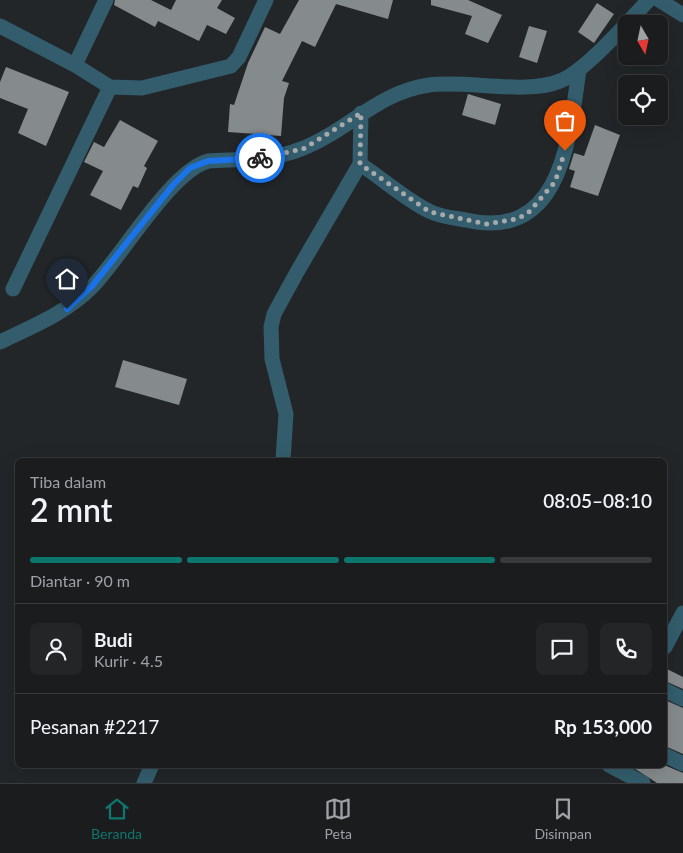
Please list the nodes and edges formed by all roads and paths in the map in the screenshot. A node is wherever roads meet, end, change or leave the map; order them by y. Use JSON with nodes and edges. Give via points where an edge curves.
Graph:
{"nodes":[{"id":1,"x":106,"y":0,"type":"edge"},
{"id":2,"x":266,"y":0,"type":"edge"},
{"id":3,"x":649,"y":0,"type":"edge"},
{"id":4,"x":659,"y":0,"type":"edge"},
{"id":5,"x":683,"y":15,"type":"edge"},
{"id":6,"x":0,"y":26,"type":"edge"},
{"id":7,"x":75,"y":64,"type":"junction"},
{"id":8,"x":580,"y":70,"type":"junction"},
{"id":9,"x":110,"y":87,"type":"junction"},
{"id":10,"x":361,"y":113,"type":"junction"},
{"id":11,"x":360,"y":164,"type":"junction"},
{"id":12,"x":13,"y":289,"type":"dead end"},
{"id":13,"x":0,"y":342,"type":"edge"},
{"id":14,"x":282,"y":458,"type":"edge"},
{"id":15,"x":683,"y":613,"type":"edge"},
{"id":16,"x":667,"y":643,"type":"edge"},
{"id":17,"x":667,"y":691,"type":"edge"},
{"id":18,"x":683,"y":699,"type":"edge"},
{"id":19,"x":667,"y":756,"type":"edge"},
{"id":20,"x":683,"y":764,"type":"edge"},
{"id":21,"x":151,"y":768,"type":"edge"},
{"id":22,"x":615,"y":768,"type":"edge"},
{"id":23,"x":144,"y":783,"type":"edge"},
{"id":24,"x":643,"y":783,"type":"edge"}],
"edges":[{"from":1,"to":7,"type":"street"},
{"from":2,"to":9,"type":"street","via":[[239,57],[231,66],[142,88]]},
{"from":3,"to":8,"type":"street"},
{"from":4,"to":5,"type":"street"},
{"from":6,"to":7,"type":"street"},
{"from":7,"to":9,"type":"street"},
{"from":8,"to":10,"type":"street","via":[[562,81],[547,85],[428,86],[392,96]]},
{"from":8,"to":11,"type":"street","via":[[565,151],[555,182],[528,213],[517,219],[486,224],[430,212]]},
{"from":9,"to":12,"type":"street"},
{"from":10,"to":11,"type":"street"},
{"from":10,"to":13,"type":"street","via":[[303,149],[262,158],[208,161],[190,168],[92,286],[67,309]]},
{"from":11,"to":14,"type":"street","via":[[273,320],[270,337],[272,359],[286,414]]},
{"from":15,"to":16,"type":"street"},
{"from":17,"to":18,"type":"street"},
{"from":19,"to":20,"type":"street"},
{"from":21,"to":23,"type":"street"},
{"from":22,"to":24,"type":"street"}]}
